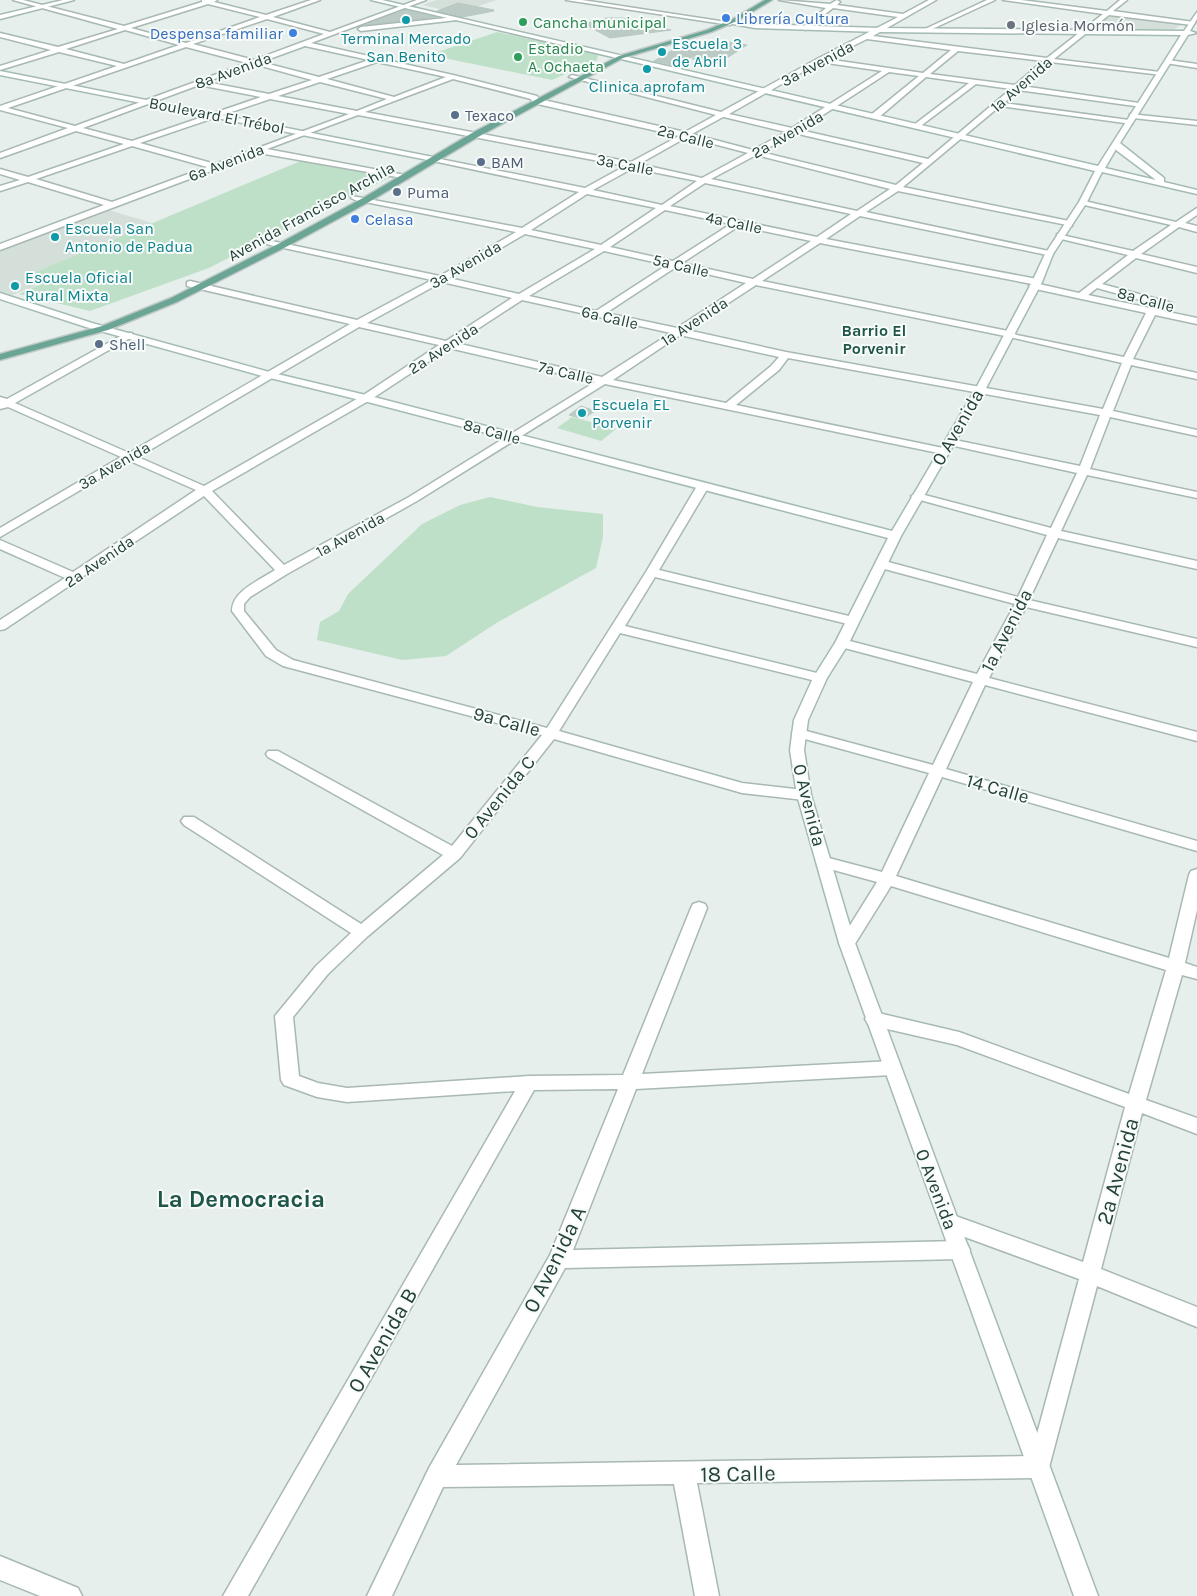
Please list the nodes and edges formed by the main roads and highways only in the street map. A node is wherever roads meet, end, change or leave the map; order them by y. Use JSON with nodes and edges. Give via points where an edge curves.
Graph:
{"nodes":[{"id":1,"x":770,"y":0,"type":"edge"},
{"id":2,"x":430,"y":158,"type":"junction"},
{"id":3,"x":195,"y":286,"type":"junction"},
{"id":4,"x":0,"y":350,"type":"edge"},
{"id":5,"x":0,"y":358,"type":"edge"}],
"edges":[{"from":1,"to":2,"type":"main road","name":"Avenida Francisco Archila","via":[[730,23],[613,55]]},
{"from":2,"to":3,"type":"main road","name":"Avenida Francisco Archila","via":[[270,242]]},
{"from":2,"to":3,"type":"main road","name":"Avenida Francisco Archila","via":[[366,200],[283,245]]},
{"from":3,"to":4,"type":"main road","name":"Avenida Francisco Archila","via":[[89,325]]},
{"from":3,"to":5,"type":"main road","name":"Avenida Francisco Archila","via":[[174,300],[105,328]]}]}
